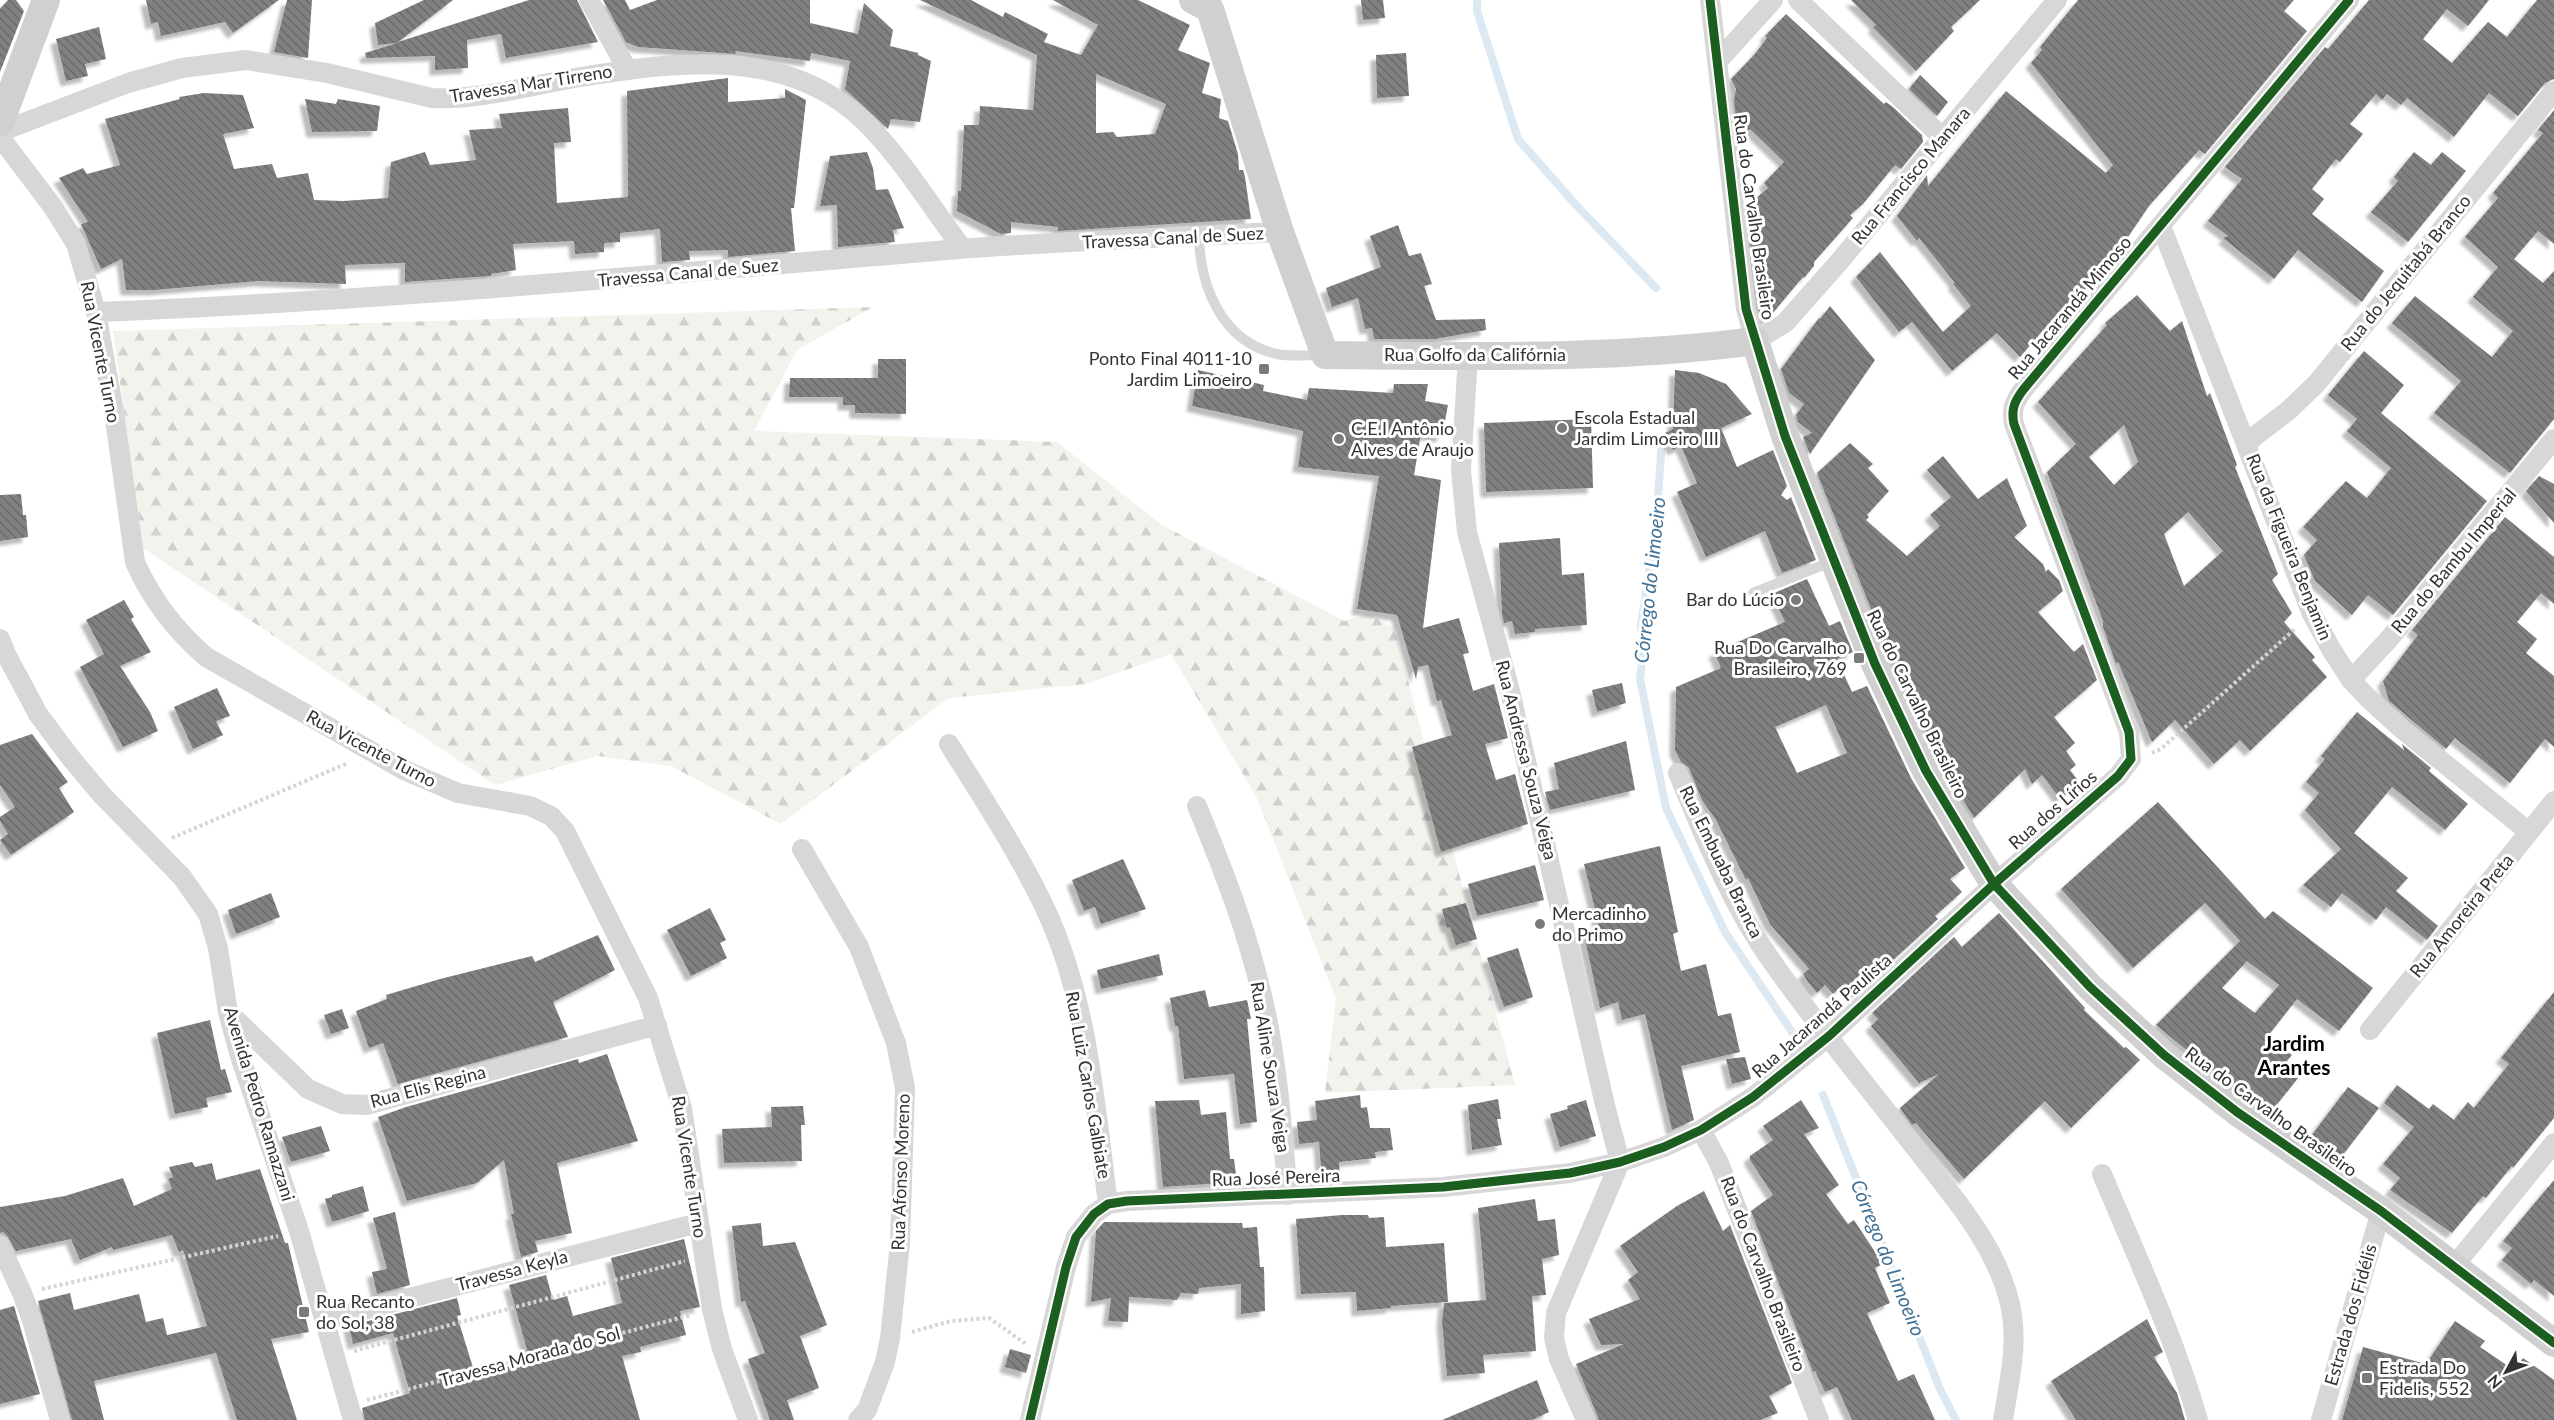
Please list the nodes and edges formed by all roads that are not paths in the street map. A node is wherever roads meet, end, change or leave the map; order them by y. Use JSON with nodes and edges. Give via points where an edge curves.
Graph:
{"nodes":[{"id":1,"x":46,"y":0,"type":"edge"},
{"id":2,"x":589,"y":0,"type":"edge"},
{"id":3,"x":1710,"y":0,"type":"edge"},
{"id":4,"x":1773,"y":0,"type":"edge"},
{"id":5,"x":1798,"y":0,"type":"edge"},
{"id":6,"x":2057,"y":0,"type":"edge"},
{"id":7,"x":2349,"y":0,"type":"edge"},
{"id":8,"x":1203,"y":3,"type":"edge"},
{"id":9,"x":1717,"y":63,"type":"junction"},
{"id":10,"x":627,"y":69,"type":"junction"},
{"id":11,"x":2554,"y":91,"type":"edge"},
{"id":12,"x":0,"y":123,"type":"edge"},
{"id":13,"x":0,"y":132,"type":"edge"},
{"id":14,"x":0,"y":137,"type":"edge"},
{"id":15,"x":1942,"y":137,"type":"junction"},
{"id":16,"x":2161,"y":226,"type":"junction"},
{"id":17,"x":1280,"y":232,"type":"junction"},
{"id":18,"x":1199,"y":236,"type":"junction"},
{"id":19,"x":963,"y":249,"type":"junction"},
{"id":20,"x":96,"y":312,"type":"junction"},
{"id":21,"x":1755,"y":341,"type":"junction"},
{"id":22,"x":1325,"y":355,"type":"junction"},
{"id":23,"x":1468,"y":356,"type":"junction"},
{"id":24,"x":2554,"y":440,"type":"edge"},
{"id":25,"x":2246,"y":443,"type":"junction"},
{"id":26,"x":1833,"y":561,"type":"junction"},
{"id":27,"x":1753,"y":592,"type":"dead end"},
{"id":28,"x":0,"y":639,"type":"edge"},
{"id":29,"x":2351,"y":680,"type":"junction"},
{"id":30,"x":949,"y":744,"type":"dead end"},
{"id":31,"x":2131,"y":759,"type":"joint"},
{"id":32,"x":1678,"y":773,"type":"dead end"},
{"id":33,"x":2554,"y":801,"type":"edge"},
{"id":34,"x":1197,"y":806,"type":"dead end"},
{"id":35,"x":2529,"y":832,"type":"junction"},
{"id":36,"x":802,"y":849,"type":"dead end"},
{"id":37,"x":1995,"y":884,"type":"junction"},
{"id":38,"x":228,"y":1012,"type":"junction"},
{"id":39,"x":657,"y":1025,"type":"junction"},
{"id":40,"x":2370,"y":1030,"type":"dead end"},
{"id":41,"x":1822,"y":1042,"type":"junction"},
{"id":42,"x":1701,"y":1130,"type":"junction"},
{"id":43,"x":2554,"y":1143,"type":"edge"},
{"id":44,"x":1620,"y":1162,"type":"junction"},
{"id":45,"x":2102,"y":1174,"type":"dead end"},
{"id":46,"x":1288,"y":1195,"type":"junction"},
{"id":47,"x":1108,"y":1204,"type":"junction"},
{"id":48,"x":2381,"y":1211,"type":"junction"},
{"id":49,"x":698,"y":1223,"type":"junction"},
{"id":50,"x":0,"y":1245,"type":"edge"},
{"id":51,"x":2454,"y":1266,"type":"junction"},
{"id":52,"x":325,"y":1320,"type":"junction"},
{"id":53,"x":2554,"y":1343,"type":"edge"},
{"id":54,"x":350,"y":1412,"type":"edge"},
{"id":55,"x":60,"y":1420,"type":"edge"},
{"id":56,"x":748,"y":1420,"type":"edge"},
{"id":57,"x":858,"y":1420,"type":"edge"},
{"id":58,"x":1030,"y":1420,"type":"edge"},
{"id":59,"x":1586,"y":1420,"type":"edge"},
{"id":60,"x":1819,"y":1420,"type":"edge"},
{"id":61,"x":2003,"y":1420,"type":"edge"},
{"id":62,"x":2198,"y":1420,"type":"edge"},
{"id":63,"x":2321,"y":1420,"type":"edge"}],
"edges":[{"from":1,"to":12,"type":"street"},
{"from":2,"to":10,"type":"street"},
{"from":3,"to":9,"type":"street","name":"Rua do Carvalho Brasileiro"},
{"from":4,"to":9,"type":"street"},
{"from":5,"to":15,"type":"street"},
{"from":6,"to":15,"type":"street","name":"Rua Francisco Manara"},
{"from":7,"to":16,"type":"street","name":"Rua Jacarandá Mimoso"},
{"from":8,"to":17,"type":"street"},
{"from":9,"to":21,"type":"street","name":"Rua do Carvalho Brasileiro","via":[[1746,309]]},
{"from":10,"to":13,"type":"street","name":"Travessa Mar Tirreno","via":[[480,95],[432,98],[327,73],[246,60],[182,68],[128,83]]},
{"from":10,"to":19,"type":"street","name":"Travessa Mar Tirreno","via":[[699,64],[748,66],[812,83],[845,105],[881,140]]},
{"from":11,"to":25,"type":"street","name":"Rua do Jequitabá Branco","via":[[2317,383]]},
{"from":14,"to":20,"type":"street","name":"Rua Vicente Turno","via":[[76,244]]},
{"from":15,"to":21,"type":"street","name":"Rua Francisco Manara","via":[[1785,323]]},
{"from":16,"to":25,"type":"street","name":"Rua da Figueira Benjamin"},
{"from":16,"to":31,"type":"street","name":"Rua Jacarandá Mimoso","via":[[2022,390],[2012,412],[2129,732]]},
{"from":17,"to":18,"type":"street","name":"Travessa Canal de Suez"},
{"from":17,"to":22,"type":"street"},
{"from":18,"to":19,"type":"street","name":"Travessa Canal de Suez"},
{"from":18,"to":22,"type":"lane","via":[[1199,257],[1206,281],[1232,332],[1256,347],[1278,354]]},
{"from":19,"to":20,"type":"street","name":"Travessa Canal de Suez","via":[[570,283]]},
{"from":20,"to":39,"type":"street","name":"Rua Vicente Turno","via":[[135,562],[150,593],[179,633],[206,657],[436,785],[458,793],[530,806],[551,816],[565,831],[648,998]]},
{"from":21,"to":23,"type":"street","name":"Rua Golfo da Califórnia","via":[[1619,354]]},
{"from":21,"to":26,"type":"street","name":"Rua do Carvalho Brasileiro","via":[[1785,436]]},
{"from":22,"to":23,"type":"street","name":"Rua Golfo da Califórnia"},
{"from":23,"to":44,"type":"street","name":"Rua Andressa Souza Veiga","via":[[1461,470],[1467,532],[1509,687]]},
{"from":24,"to":29,"type":"street","name":"Rua do Bambu Imperial"},
{"from":25,"to":29,"type":"street","name":"Rua da Figueira Benjamin","via":[[2312,614]]},
{"from":26,"to":27,"type":"lane"},
{"from":26,"to":37,"type":"street","name":"Rua do Carvalho Brasileiro","via":[[1875,664],[1926,771]]},
{"from":28,"to":38,"type":"street","name":"Avenida Pedro Ramazzani","via":[[38,714],[102,795],[193,890],[208,914]]},
{"from":29,"to":35,"type":"street","name":"Rua da Figueira Benjamin","via":[[2402,729]]},
{"from":30,"to":47,"type":"street","name":"Rua Luiz Carlos Galbiate","via":[[1045,907],[1066,963],[1083,1031]]},
{"from":31,"to":37,"type":"street","name":"Rua dos Lírios","via":[[2118,776]]},
{"from":32,"to":41,"type":"street","name":"Rua Embuaba Branca","via":[[1743,915]]},
{"from":33,"to":35,"type":"street","name":"Rua Amoreira Preta"},
{"from":34,"to":46,"type":"street","name":"Rua Aline Souza Veiga","via":[[1233,896],[1264,1001]]},
{"from":35,"to":40,"type":"street","name":"Rua Amoreira Preta"},
{"from":36,"to":57,"type":"street","name":"Rua Afonso Moreno","via":[[859,947],[896,1043],[904,1088],[900,1243],[890,1338],[867,1410]]},
{"from":37,"to":41,"type":"street","name":"Rua Jacarandá Paulista"},
{"from":37,"to":48,"type":"street","name":"Rua do Carvalho Brasileiro","via":[[2090,987],[2164,1055],[2237,1112]]},
{"from":38,"to":39,"type":"street","name":"Rua Elis Regina","via":[[308,1089],[342,1104],[366,1105]]},
{"from":38,"to":52,"type":"street","name":"Avenida Pedro Ramazzani"},
{"from":39,"to":49,"type":"street","name":"Rua Vicente Turno","via":[[682,1108]]},
{"from":41,"to":42,"type":"street","name":"Rua Jacarandá Paulista","via":[[1753,1097]]},
{"from":41,"to":61,"type":"street","name":"Rua Embuaba Branca","via":[[1972,1222],[2000,1273],[2015,1330]]},
{"from":42,"to":44,"type":"street","name":"Rua Jacarandá Paulista"},
{"from":42,"to":60,"type":"street","name":"Rua do Carvalho Brasileiro","via":[[1719,1163]]},
{"from":43,"to":51,"type":"street"},
{"from":44,"to":46,"type":"street","name":"Rua José Pereira","via":[[1570,1173],[1443,1187]]},
{"from":44,"to":59,"type":"street","via":[[1556,1313],[1554,1338],[1559,1359]]},
{"from":45,"to":62,"type":"street","via":[[2154,1296]]},
{"from":46,"to":47,"type":"street","name":"Rua José Pereira"},
{"from":47,"to":58,"type":"street","via":[[1094,1214],[1076,1237]]},
{"from":48,"to":51,"type":"street","name":"Rua do Carvalho Brasileiro"},
{"from":48,"to":63,"type":"street","name":"Estrada dos Fidélis"},
{"from":49,"to":52,"type":"street","name":"Travessa Keyla"},
{"from":49,"to":56,"type":"street","name":"Rua Vicente Turno","via":[[722,1349]]},
{"from":50,"to":55,"type":"street","via":[[22,1293]]},
{"from":51,"to":53,"type":"street","name":"Rua do Carvalho Brasileiro"},
{"from":52,"to":54,"type":"street","name":"Avenida Pedro Ramazzani"}]}
